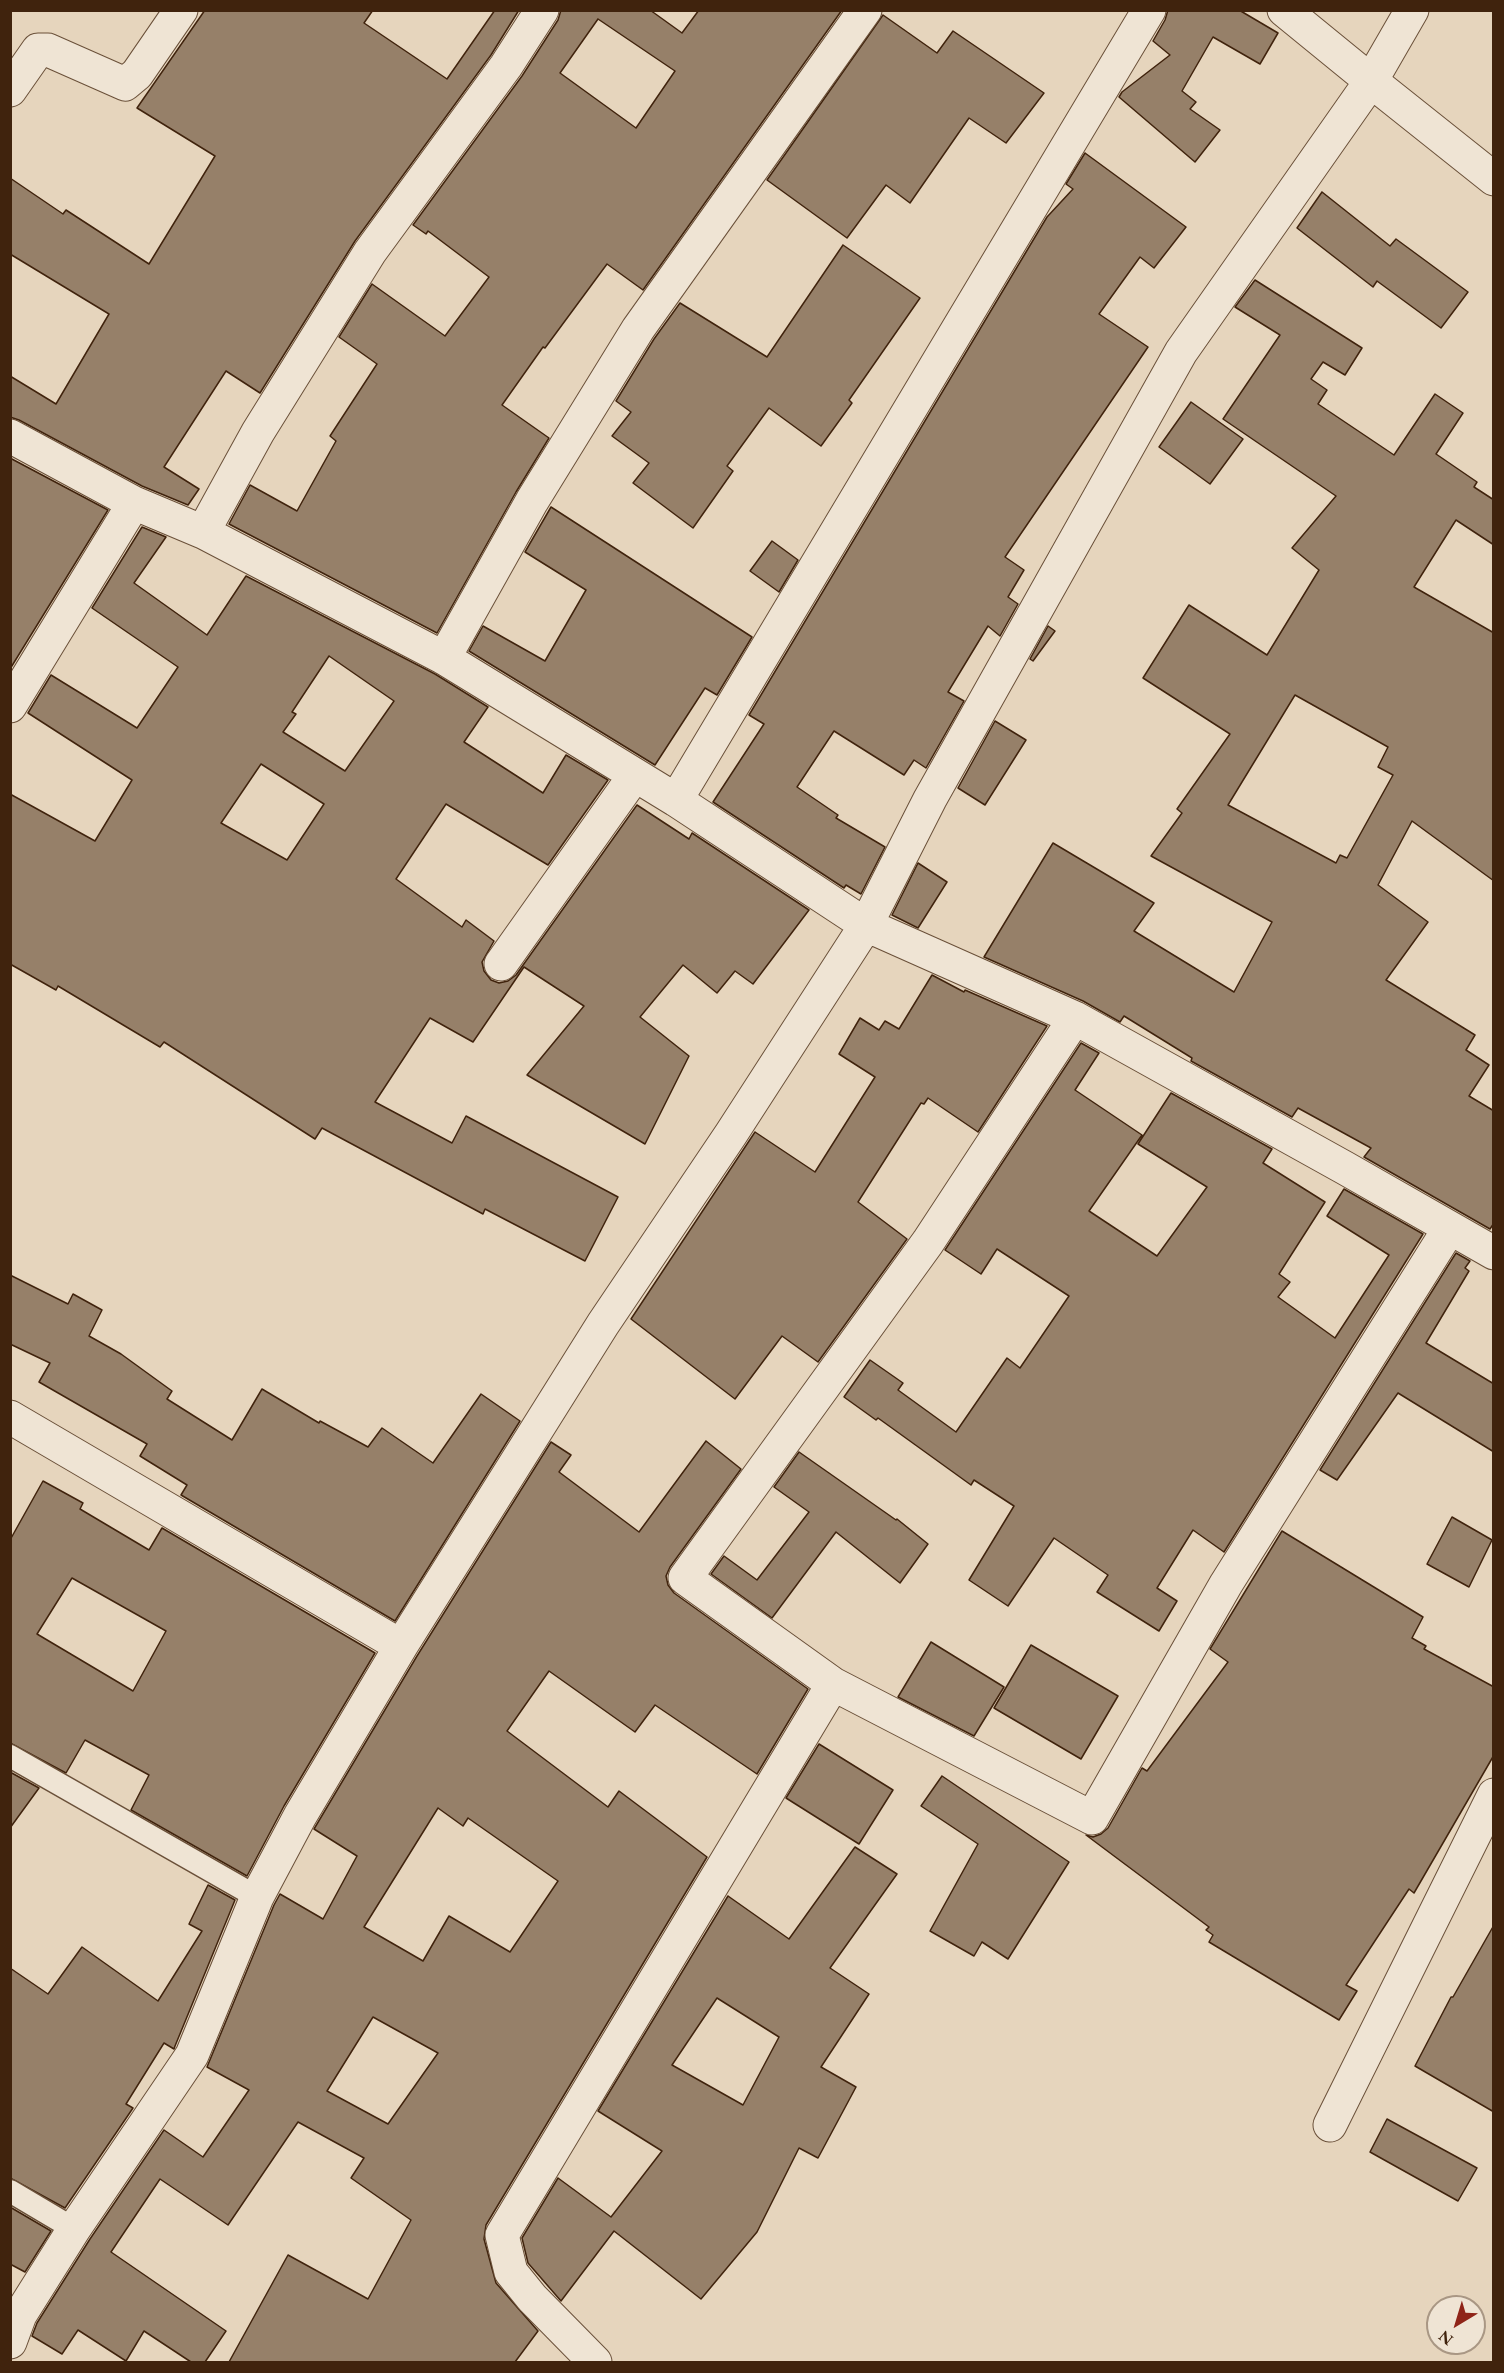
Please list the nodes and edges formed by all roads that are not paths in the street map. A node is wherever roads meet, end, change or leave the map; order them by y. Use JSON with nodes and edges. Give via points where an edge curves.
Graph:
{"nodes":[{"id":1,"x":181,"y":10,"type":"edge"},
{"id":2,"x":542,"y":10,"type":"edge"},
{"id":3,"x":865,"y":10,"type":"edge"},
{"id":4,"x":1149,"y":10,"type":"edge"},
{"id":5,"x":1284,"y":10,"type":"edge"},
{"id":6,"x":1412,"y":10,"type":"edge"},
{"id":7,"x":1371,"y":81,"type":"junction"},
{"id":8,"x":10,"y":90,"type":"edge"},
{"id":9,"x":1494,"y":179,"type":"edge"},
{"id":10,"x":10,"y":436,"type":"edge"},
{"id":11,"x":135,"y":503,"type":"junction"},
{"id":12,"x":203,"y":532,"type":"junction"},
{"id":13,"x":444,"y":658,"type":"junction"},
{"id":14,"x":10,"y":706,"type":"edge"},
{"id":15,"x":636,"y":776,"type":"junction"},
{"id":16,"x":675,"y":800,"type":"junction"},
{"id":17,"x":866,"y":925,"type":"junction"},
{"id":18,"x":501,"y":964,"type":"dead end"},
{"id":19,"x":1075,"y":1018,"type":"junction"},
{"id":20,"x":1449,"y":1228,"type":"junction"},
{"id":21,"x":1494,"y":1254,"type":"edge"},
{"id":22,"x":10,"y":1417,"type":"edge"},
{"id":23,"x":401,"y":1646,"type":"junction"},
{"id":24,"x":833,"y":1684,"type":"junction"},
{"id":25,"x":10,"y":1756,"type":"edge"},
{"id":26,"x":1494,"y":1795,"type":"edge"},
{"id":27,"x":257,"y":1897,"type":"junction"},
{"id":28,"x":1330,"y":2125,"type":"dead end"},
{"id":29,"x":10,"y":2191,"type":"edge"},
{"id":30,"x":74,"y":2229,"type":"junction"},
{"id":31,"x":10,"y":2342,"type":"edge"},
{"id":32,"x":595,"y":2362,"type":"edge"}],
"edges":[{"from":1,"to":8,"type":"street","via":[[137,74],[125,84],[48,50],[38,50]]},
{"from":2,"to":12,"type":"street","via":[[506,66],[370,252],[258,432]]},
{"from":3,"to":13,"type":"street","via":[[638,329],[532,501]]},
{"from":4,"to":16,"type":"street"},
{"from":5,"to":7,"type":"street"},
{"from":6,"to":7,"type":"street"},
{"from":7,"to":9,"type":"street"},
{"from":7,"to":17,"type":"street","via":[[1181,352],[930,799]]},
{"from":10,"to":11,"type":"street"},
{"from":11,"to":12,"type":"street"},
{"from":11,"to":14,"type":"street"},
{"from":12,"to":13,"type":"street"},
{"from":13,"to":15,"type":"street"},
{"from":15,"to":16,"type":"street"},
{"from":15,"to":18,"type":"street"},
{"from":16,"to":17,"type":"street"},
{"from":17,"to":19,"type":"street"},
{"from":17,"to":23,"type":"street","via":[[603,1324]]},
{"from":19,"to":20,"type":"street"},
{"from":19,"to":24,"type":"street","via":[[928,1242],[685,1578]]},
{"from":20,"to":21,"type":"street"},
{"from":20,"to":24,"type":"street","via":[[1226,1584],[1092,1818]]},
{"from":22,"to":23,"type":"street"},
{"from":23,"to":27,"type":"street","via":[[300,1816]]},
{"from":24,"to":32,"type":"street","via":[[502,2235],[511,2272]]},
{"from":25,"to":27,"type":"lane"},
{"from":26,"to":28,"type":"street"},
{"from":27,"to":30,"type":"street","via":[[192,2055]]},
{"from":29,"to":30,"type":"lane"},
{"from":30,"to":31,"type":"street","via":[[20,2315]]}]}
